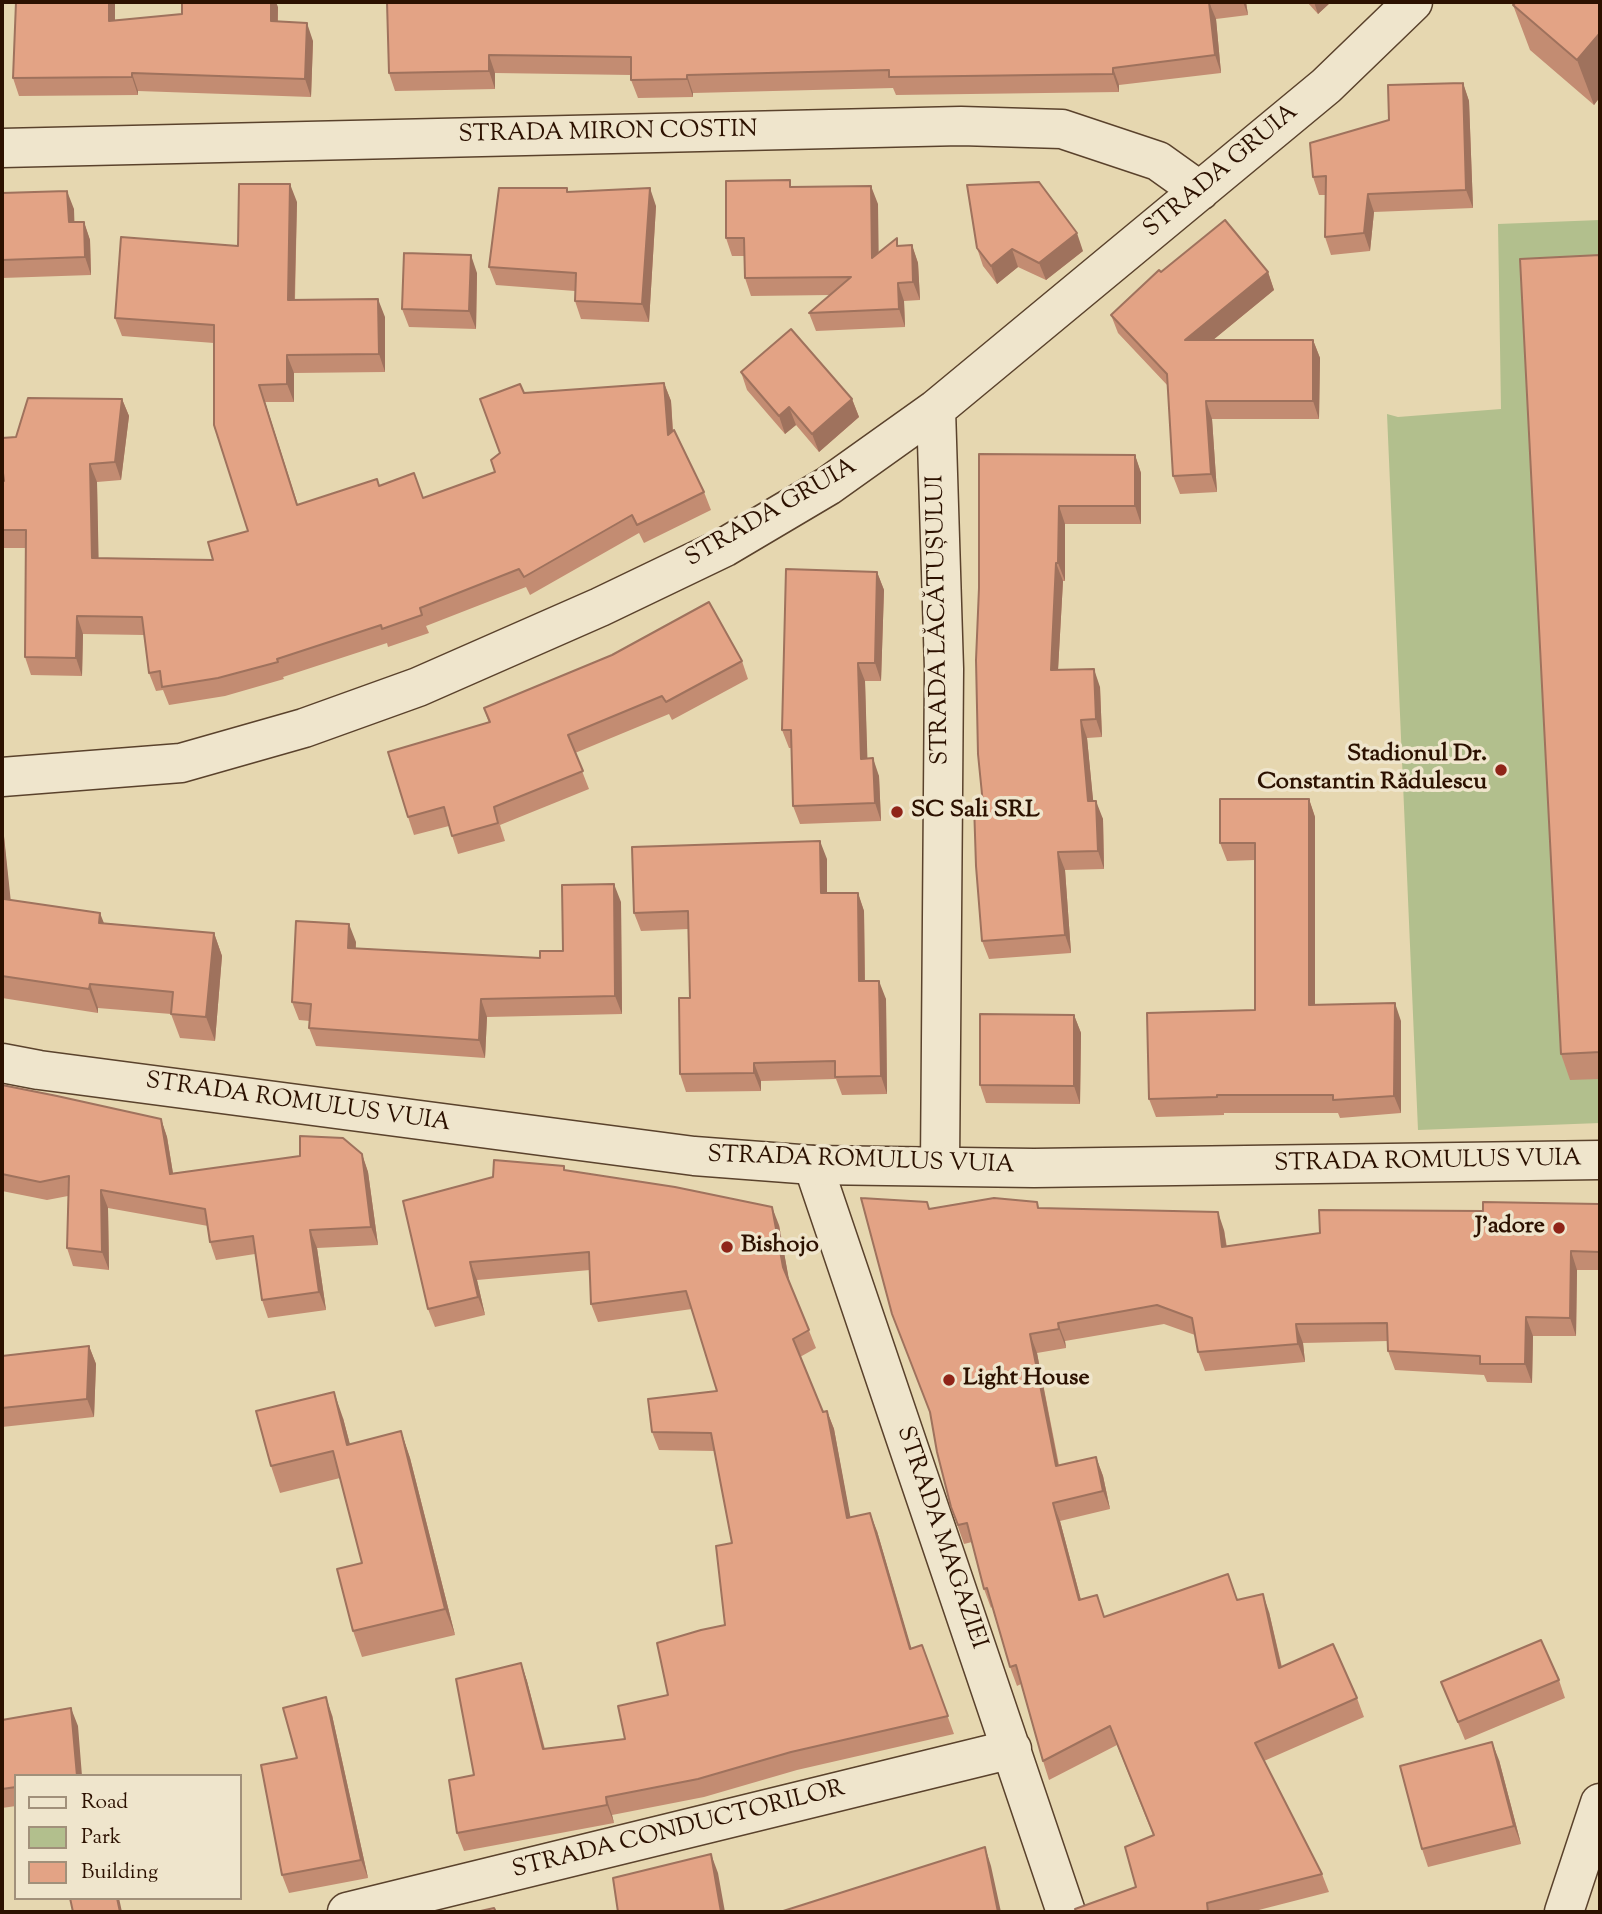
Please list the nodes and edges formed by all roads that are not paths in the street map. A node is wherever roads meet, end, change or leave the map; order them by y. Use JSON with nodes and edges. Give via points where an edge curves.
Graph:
{"nodes":[{"id":1,"x":1413,"y":2,"type":"edge"},
{"id":2,"x":2,"y":148,"type":"edge"},
{"id":3,"x":1200,"y":191,"type":"junction"},
{"id":4,"x":936,"y":409,"type":"junction"},
{"id":5,"x":2,"y":776,"type":"edge"},
{"id":6,"x":2,"y":1063,"type":"edge"},
{"id":7,"x":1600,"y":1160,"type":"edge"},
{"id":8,"x":813,"y":1165,"type":"junction"},
{"id":9,"x":940,"y":1166,"type":"junction"},
{"id":10,"x":1012,"y":1749,"type":"junction"},
{"id":11,"x":1600,"y":1803,"type":"edge"},
{"id":12,"x":347,"y":1912,"type":"edge"},
{"id":13,"x":1066,"y":1912,"type":"edge"},
{"id":14,"x":1564,"y":1912,"type":"edge"}],
"edges":[{"from":1,"to":3,"type":"street","name":"STRADA GRUIA","via":[[1326,86]]},
{"from":2,"to":3,"type":"street","name":"STRADA MIRON COSTIN","via":[[948,126],[1062,129],[1158,161]]},
{"from":3,"to":4,"type":"street","name":"STRADA GRUIA"},
{"from":4,"to":5,"type":"street","name":"STRADA GRUIA","via":[[828,486],[725,547],[418,687],[304,728],[181,763]]},
{"from":4,"to":9,"type":"street","name":"STRADA LĂCĂTUȘULUI","via":[[944,669]]},
{"from":6,"to":8,"type":"street","name":"STRADA ROMULUS VUIA","via":[[694,1156]]},
{"from":7,"to":9,"type":"street","name":"STRADA ROMULUS VUIA"},
{"from":8,"to":9,"type":"street","name":"STRADA ROMULUS VUIA"},
{"from":8,"to":10,"type":"street","name":"STRADA MAGAZIEI"},
{"from":10,"to":12,"type":"street","name":"STRADA CONDUCTORILOR"},
{"from":10,"to":13,"type":"street","name":"STRADA MAGAZIEI"},
{"from":11,"to":14,"type":"street"}]}
